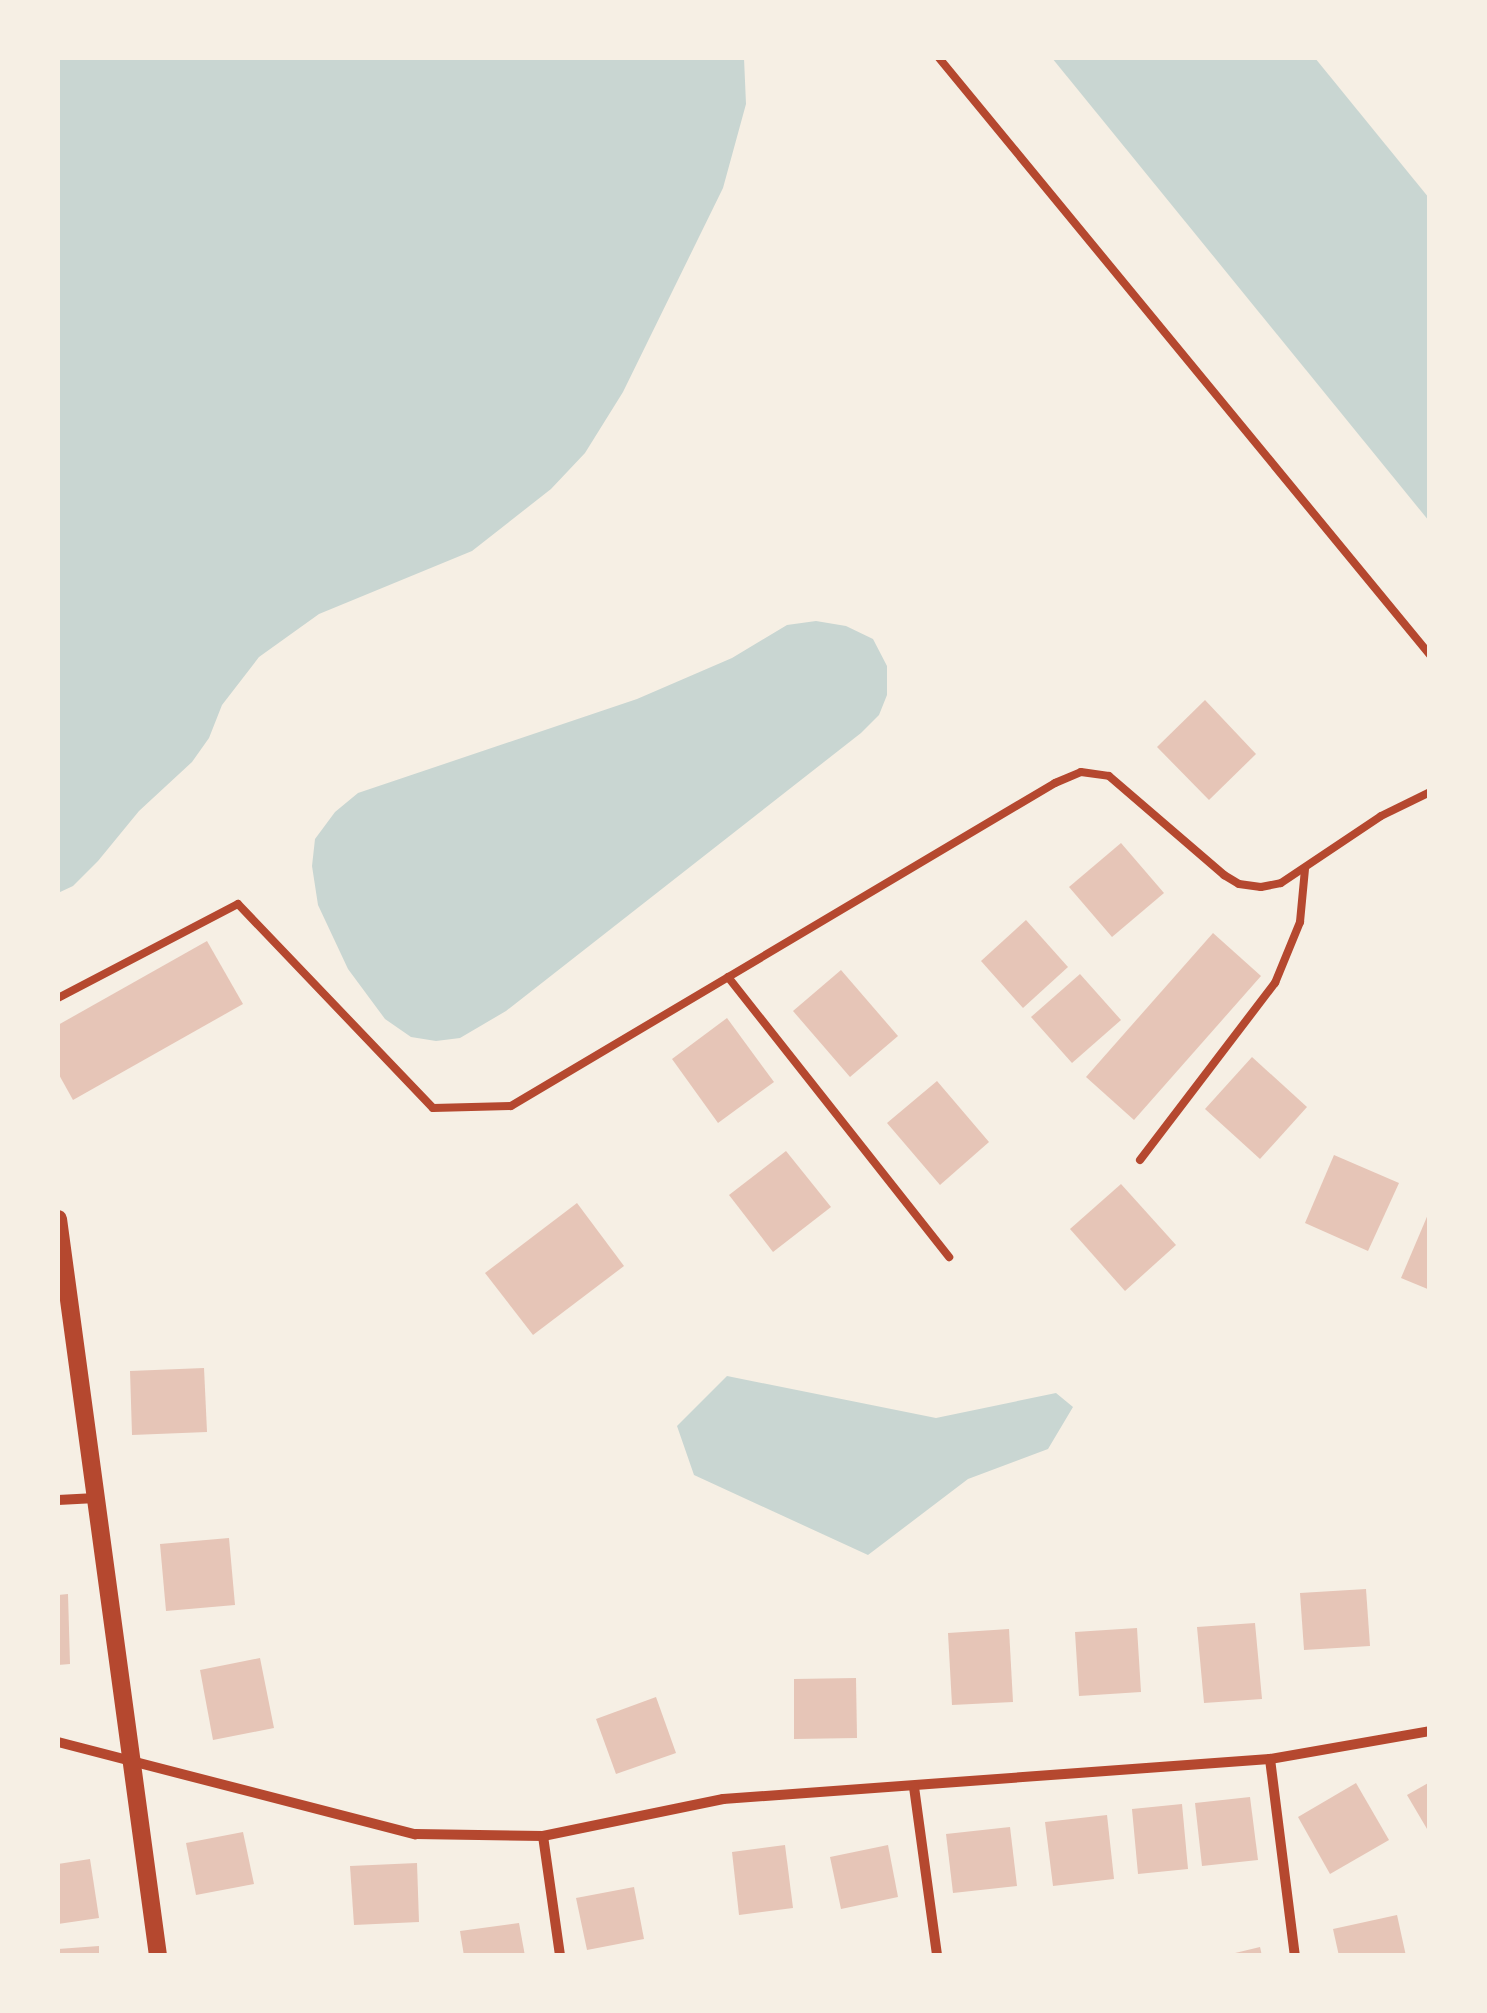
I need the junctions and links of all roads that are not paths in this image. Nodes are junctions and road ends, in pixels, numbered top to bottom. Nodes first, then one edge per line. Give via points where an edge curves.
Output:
1 (938, 58) edge
2 (1430, 655) edge
3 (1430, 792) edge
4 (1304, 869) junction
5 (728, 977) junction
6 (58, 998) edge
7 (1140, 1160) dead end
8 (58, 1219) edge
9 (949, 1257) dead end
10 (96, 1498) junction
11 (58, 1500) edge
12 (1430, 1731) edge
13 (58, 1742) edge
14 (1270, 1759) junction
15 (133, 1761) junction
16 (914, 1788) junction
17 (543, 1836) junction
18 (158, 1956) edge
19 (560, 1956) edge
20 (937, 1956) edge
21 (1295, 1956) edge

1 - 2 lane
3 - 4 lane via 1380,816
4 - 5 lane via 1281,883 1239,884 1109,776 1081,772
4 - 7 lane via 1300,922 1274,983
5 - 6 lane via 511,1106 432,1108 238,904
5 - 9 lane
8 - 10 street
10 - 11 street
10 - 15 street
12 - 14 street
13 - 15 street
14 - 16 street
14 - 21 street
15 - 17 street via 414,1834
15 - 18 street
16 - 17 street via 723,1799
16 - 20 street
17 - 19 street

